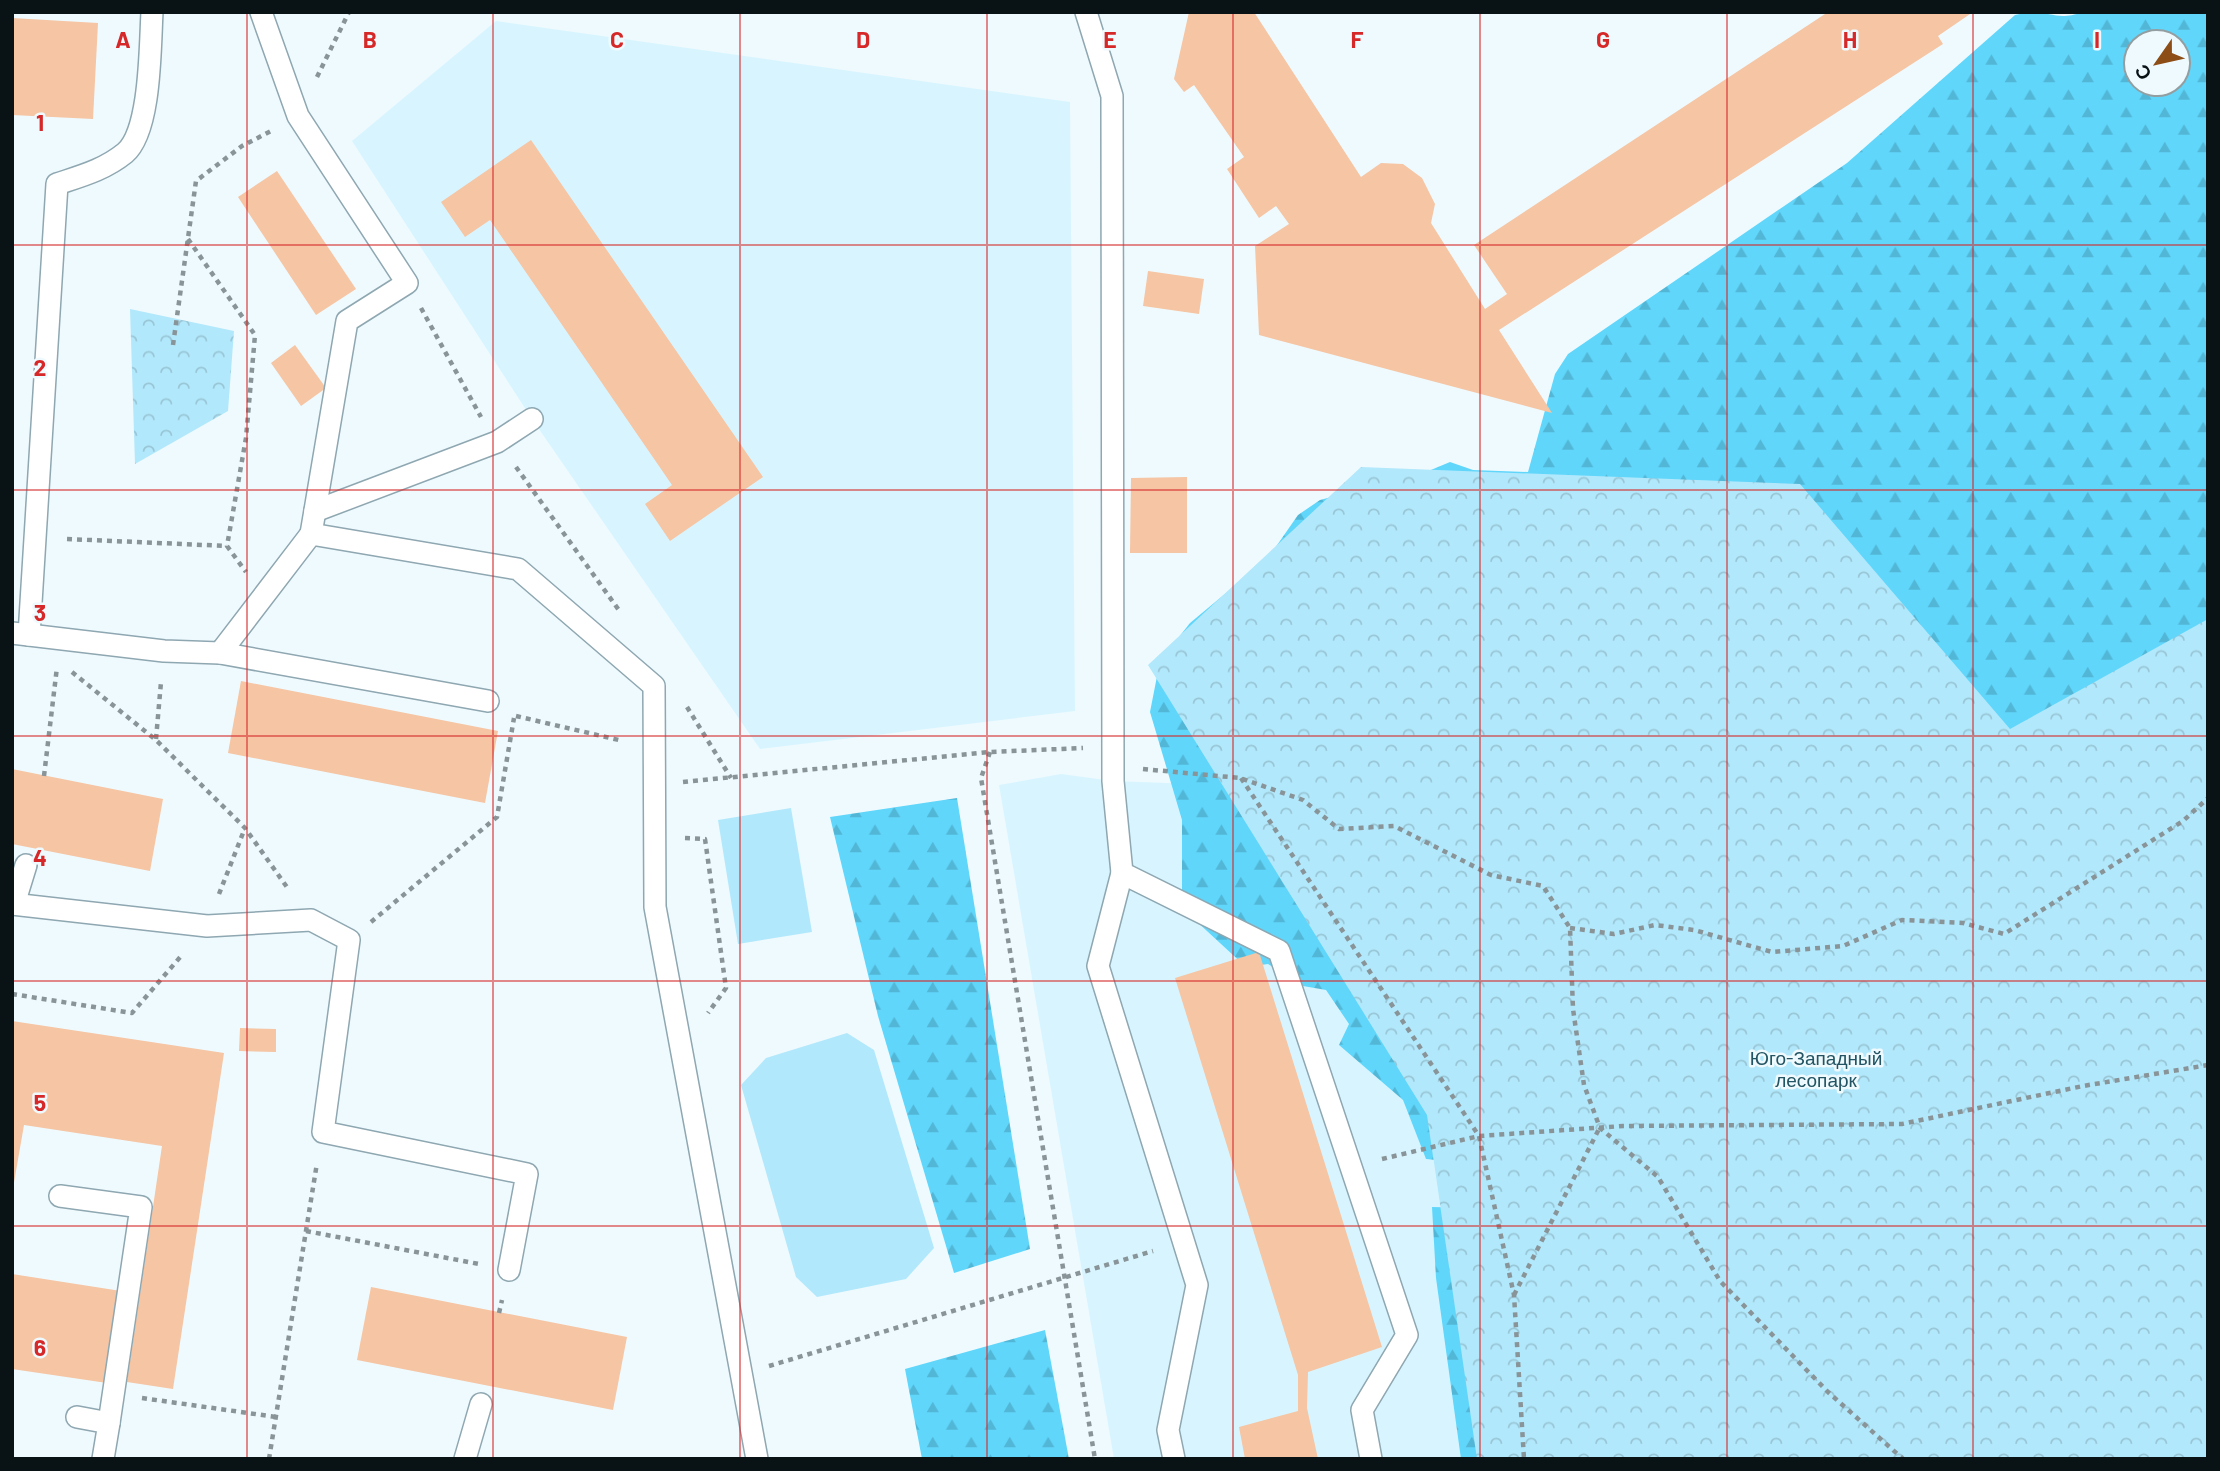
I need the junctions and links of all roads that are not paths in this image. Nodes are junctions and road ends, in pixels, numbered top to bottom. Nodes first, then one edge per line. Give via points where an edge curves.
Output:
1 (152, 12) edge
2 (261, 12) edge
3 (1086, 12) edge
4 (533, 419) dead end
5 (315, 511) junction
6 (311, 534) junction
7 (20, 634) edge
8 (220, 653) junction
9 (488, 701) dead end
10 (26, 865) dead end
11 (1122, 873) junction
12 (13, 904) edge
13 (61, 1196) dead end
14 (509, 1270) road end
15 (481, 1404) dead end
16 (77, 1417) dead end
17 (109, 1423) junction
18 (103, 1459) edge
19 (465, 1459) edge
20 (757, 1459) edge
21 (1174, 1459) edge
22 (1371, 1459) edge

1 - 7 lane via 147,103 128,151 97,171 57,184 34,537
2 - 5 lane via 298,116 407,283 347,321
3 - 11 lane via 1112,96 1113,781
4 - 5 lane via 498,442
5 - 6 lane
6 - 8 lane
6 - 20 lane via 518,569 654,686 654,907
7 - 8 lane
8 - 9 lane
10 - 12 lane
11 - 21 lane via 1098,965 1197,1285 1168,1430
11 - 22 lane via 1279,951 1407,1335 1362,1410
12 - 14 lane via 207,926 311,920 349,940 323,1132 527,1174
13 - 17 lane via 141,1207
15 - 19 lane
16 - 17 lane
17 - 18 lane

